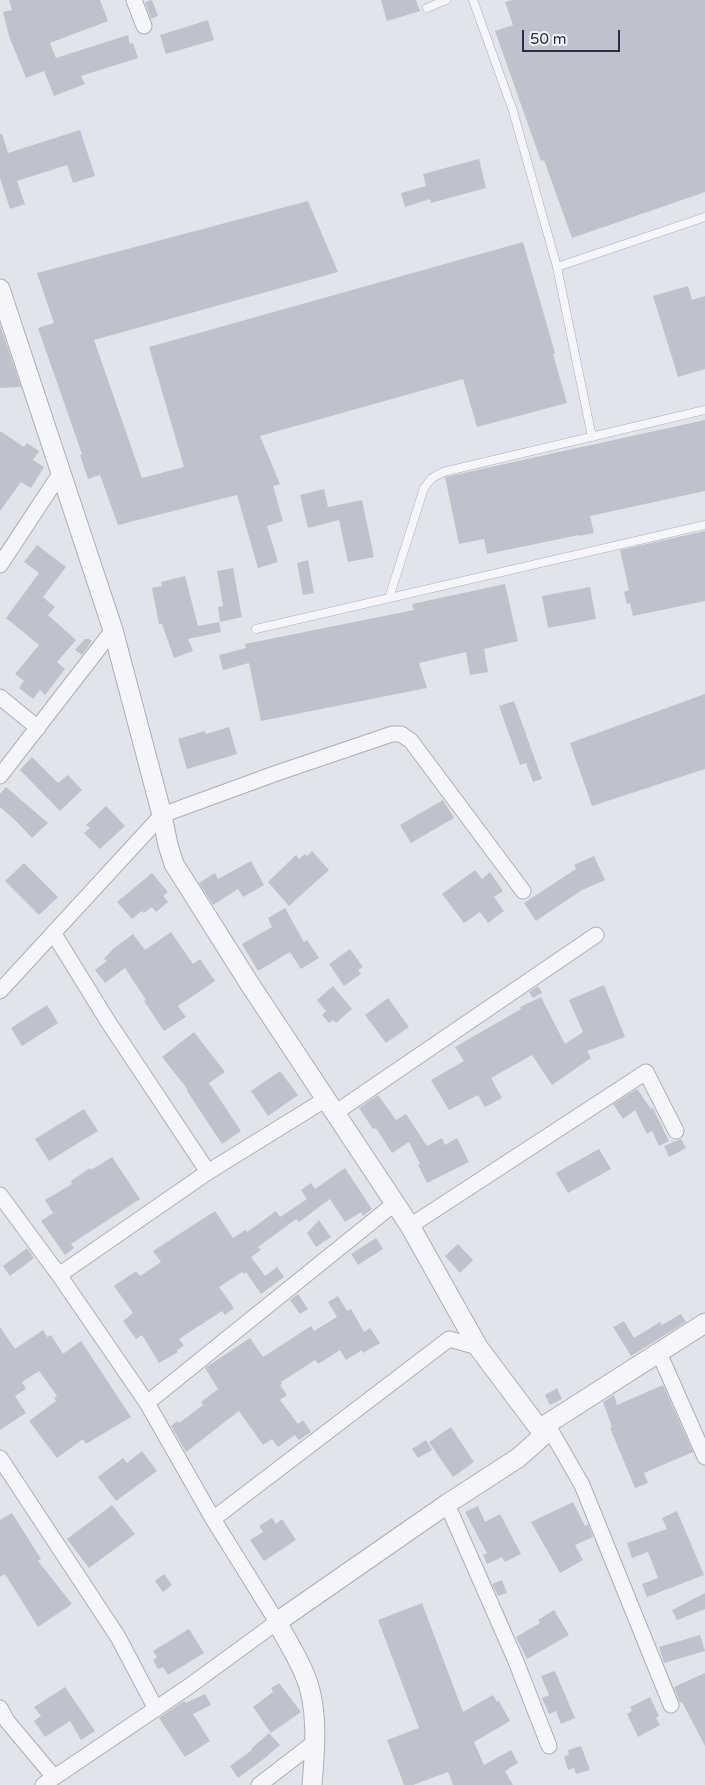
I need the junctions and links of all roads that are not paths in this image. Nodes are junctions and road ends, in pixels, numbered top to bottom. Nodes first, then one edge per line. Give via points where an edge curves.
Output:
1 (134, 0) edge
2 (446, 0) edge
3 (473, 0) edge
4 (427, 8) dead end
5 (144, 26) dead end
6 (705, 217) edge
7 (557, 267) junction
8 (0, 289) edge
9 (3, 313) edge
10 (705, 410) edge
11 (592, 437) junction
12 (60, 474) junction
13 (705, 525) edge
14 (0, 565) edge
15 (389, 598) junction
16 (256, 629) dead end
17 (113, 630) junction
18 (0, 697) edge
19 (38, 728) junction
20 (0, 776) edge
21 (162, 814) junction
22 (523, 891) dead end
23 (54, 934) junction
24 (596, 935) dead end
25 (0, 991) edge
26 (331, 1106) junction
27 (676, 1131) dead end
28 (208, 1172) junction
29 (0, 1195) edge
30 (394, 1204) junction
31 (410, 1226) junction
32 (59, 1275) junction
33 (705, 1323) edge
34 (478, 1347) junction
35 (659, 1353) junction
36 (147, 1403) junction
37 (546, 1430) junction
38 (705, 1457) edge
39 (0, 1458) edge
40 (447, 1504) junction
41 (213, 1519) junction
42 (277, 1622) junction
43 (671, 1705) dead end
44 (0, 1708) edge
45 (156, 1709) junction
46 (315, 1742) junction
47 (549, 1746) dead end
48 (49, 1781) edge
49 (259, 1785) edge
50 (312, 1785) edge

1 - 5 street
2 - 4 lane
3 - 7 lane via 513,111
6 - 7 lane
7 - 11 lane
8 - 9 street
9 - 12 street
10 - 11 lane
11 - 15 lane via 443,472 432,478 424,488
12 - 14 street
12 - 17 street
13 - 15 lane
15 - 16 lane
17 - 19 street
17 - 21 street
18 - 19 street
19 - 20 street
21 - 22 street via 392,734 401,734 411,741
21 - 23 street
21 - 26 street via 174,864
23 - 25 street
23 - 28 street
24 - 26 street
26 - 28 street
26 - 30 street
27 - 31 street via 646,1072
28 - 32 street
29 - 32 street
30 - 31 street
30 - 36 street
31 - 34 street
32 - 36 street
33 - 35 street
34 - 37 street
34 - 41 street via 449,1339
35 - 37 street
35 - 38 street
36 - 41 street
37 - 40 street via 518,1458
37 - 43 street via 582,1484
39 - 45 street via 118,1637
40 - 42 street
40 - 47 street
41 - 42 street
42 - 45 street
42 - 46 street via 305,1675 312,1704
44 - 48 street
45 - 48 street
46 - 49 street
46 - 50 street

